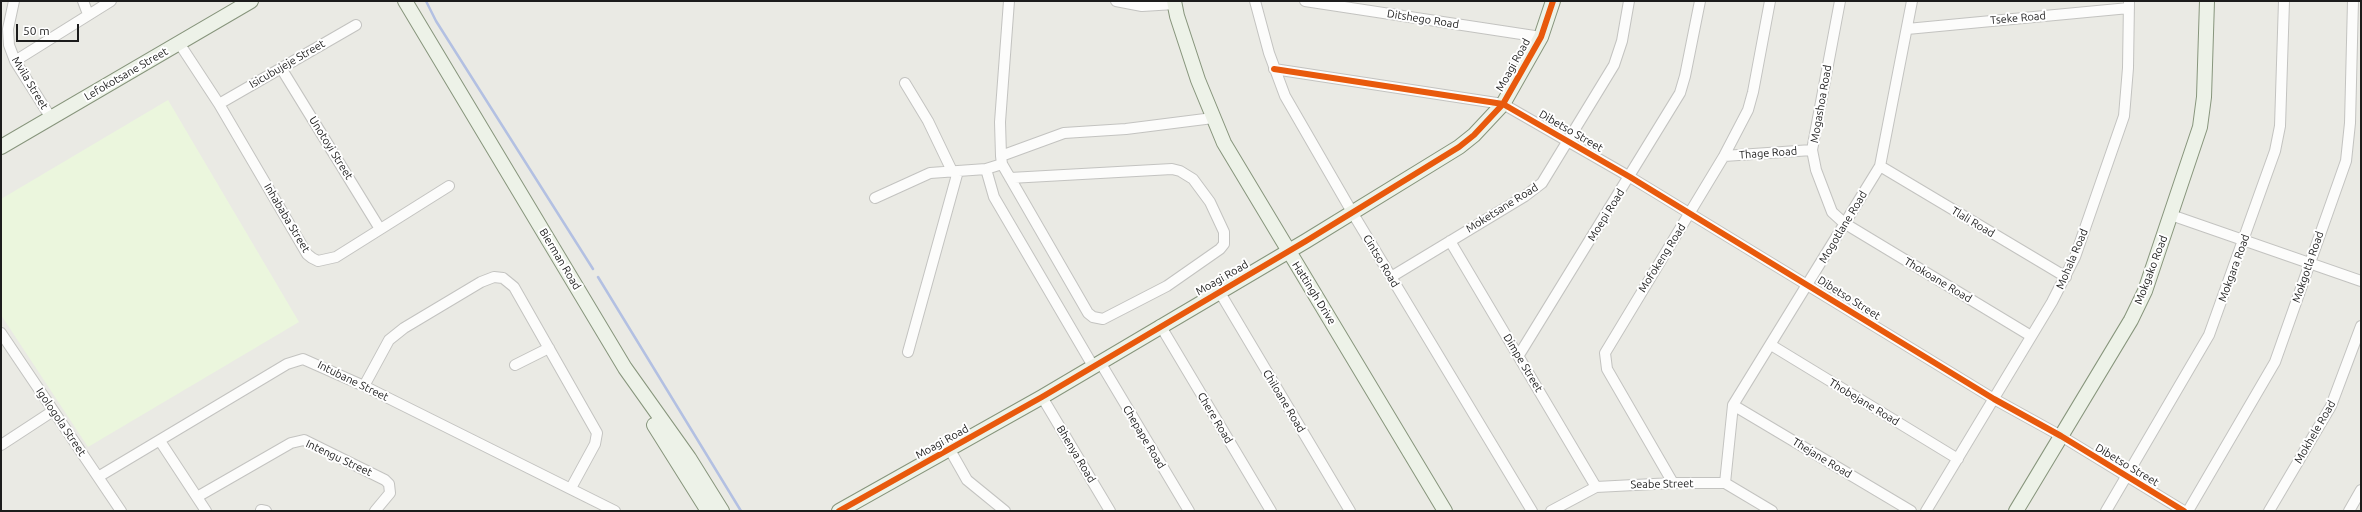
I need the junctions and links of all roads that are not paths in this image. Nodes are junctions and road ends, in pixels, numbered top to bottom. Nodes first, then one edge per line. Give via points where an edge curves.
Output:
1 (14, 1) edge
2 (83, 1) edge
3 (111, 1) edge
4 (251, 1) edge
5 (400, 1) edge
6 (405, 1) edge
7 (1009, 1) edge
8 (1116, 1) edge
9 (1255, 1) edge
10 (1305, 1) edge
11 (1553, 1) edge
12 (1629, 1) edge
13 (1700, 1) edge
14 (1770, 1) edge
15 (1840, 1) edge
16 (1912, 1) edge
17 (2207, 1) edge
18 (2284, 1) edge
19 (2353, 1) edge
20 (1174, 3) edge
21 (2129, 4) edge
22 (88, 14) junction
23 (356, 25) dead end
24 (1907, 29) junction
25 (1540, 36) junction
26 (179, 43) junction
27 (15, 61) junction
28 (281, 68) junction
29 (1274, 68) junction
30 (905, 83) dead end
31 (219, 104) junction
32 (1503, 104) junction
33 (51, 118) junction
34 (1212, 118) junction
35 (1569, 141) junction
36 (1, 147) edge
37 (1812, 150) junction
38 (1724, 156) junction
39 (1001, 160) junction
40 (1880, 166) junction
41 (986, 168) junction
42 (955, 171) junction
43 (1630, 177) junction
44 (1010, 178) junction
45 (449, 186) dead end
46 (875, 198) dead end
47 (1352, 212) junction
48 (1689, 214) junction
49 (2171, 215) junction
50 (1844, 223) junction
51 (380, 229) junction
52 (2244, 240) junction
53 (1450, 241) junction
54 (1288, 251) junction
55 (2310, 262) junction
56 (2066, 277) junction
57 (1391, 278) junction
58 (2361, 281) edge
59 (1808, 284) junction
60 (1219, 291) junction
61 (1160, 326) junction
62 (2361, 326) edge
63 (1, 333) edge
64 (2031, 336) junction
65 (1771, 345) junction
66 (549, 348) junction
67 (908, 352) dead end
68 (1519, 355) junction
69 (1096, 364) junction
70 (515, 365) dead end
71 (364, 386) junction
72 (1042, 397) junction
73 (1994, 399) junction
74 (1733, 405) junction
75 (53, 411) junction
76 (2061, 436) junction
77 (160, 441) junction
78 (1, 445) edge
79 (950, 450) junction
80 (1958, 459) junction
81 (98, 477) junction
82 (2127, 477) junction
83 (1673, 483) junction
84 (1725, 483) junction
85 (1596, 486) junction
86 (571, 488) junction
87 (2361, 490) edge
88 (197, 497) junction
89 (121, 511) edge
90 (206, 511) edge
91 (375, 511) edge
92 (615, 511) edge
93 (708, 511) edge
94 (722, 511) edge
95 (840, 511) edge
96 (1005, 511) edge
97 (1110, 511) edge
98 (1189, 511) edge
99 (1271, 511) edge
100 (1350, 511) edge
101 (1445, 511) edge
102 (1532, 511) edge
103 (1551, 511) edge
104 (1772, 511) edge
105 (1910, 511) edge
106 (1926, 511) edge
107 (2016, 511) edge
108 (2106, 511) edge
109 (2184, 511) edge
110 (2188, 511) edge
111 (2269, 511) edge
112 (2349, 511) edge

1 - 27 street, Mvila Street via 8,38
2 - 22 street
3 - 22 street
4 - 26 street, Lefokotsane Street
5 - 93 street, Bierman Road via 603,342
6 - 94 street, Bierman Road via 625,368 689,458
7 - 39 street via 1001,115
8 - 20 street via 1142,6
9 - 29 street, Cintso Road
10 - 25 street, Ditshego Road
11 - 25 street, Moagi Road
12 - 35 street, Moketsane Road via 1622,41 1614,65
13 - 43 street, Moepi Road via 1680,93
14 - 38 street, Mofokeng Road via 1752,101
15 - 37 street, Mogashoa Road
16 - 24 street, Mogotlane Road
17 - 49 street, Mokgako Road via 2201,121 2197,141
18 - 52 street, Mokgara Road via 2278,142
19 - 55 street, Mokgotla Road via 2348,148
20 - 34 street, Hattingh Drive
21 - 24 street, Tseke Road
21 - 56 street, Mohala Road via 2124,116
22 - 27 street
23 - 28 street, Isicubujeje Street
24 - 40 street, Mogotlane Road
25 - 32 street, Moagi Road
26 - 31 street, Inhababa Street
26 - 33 street, Lefokotsane Street
27 - 33 street, Mvila Street
28 - 31 street, Isicubujeje Street
28 - 51 street, Unotoyi Street
29 - 32 street
29 - 47 street, Cintso Road via 1285,96
30 - 42 street
31 - 51 street, Inhababa Street via 307,254 312,258 318,260 336,256
32 - 35 street, Dibetso Street
32 - 47 street, Moagi Road via 1459,147
33 - 36 street, Lefokotsane Street
34 - 39 street via 1126,129 1064,133
34 - 54 street, Hattingh Drive via 1238,168
35 - 43 street, Dibetso Street
35 - 53 street, Moketsane Road via 1548,176 1535,189
37 - 38 street, Thage Road
37 - 50 street, Mogashoa Road via 1816,170 1829,205 1836,217
38 - 48 street, Mofokeng Road
39 - 41 street
39 - 44 street
40 - 50 street, Mogotlane Road
40 - 56 street, Tlali Road
41 - 42 street
41 - 69 street, Chepape Road via 994,197
42 - 46 street via 930,173
42 - 67 street
43 - 48 street, Dibetso Street
43 - 68 street, Moepi Road
44 - 44 street via 1088,313 1097,319 1109,317 1167,286 1216,253 1224,244 1224,232 1210,202 1193,179 1180,171
45 - 51 street, Inhababa Street
47 - 54 street, Moagi Road
47 - 57 street, Cintso Road
48 - 59 street, Dibetso Street
48 - 83 street, Mofokeng Road via 1607,346 1604,357 1607,369
49 - 52 street
49 - 76 street, Mokgako Road via 2139,304
50 - 59 street, Mogotlane Road
50 - 64 street, Thokoane Road
52 - 55 street
52 - 82 street, Mokgara Road via 2205,343
53 - 57 street, Moketsane Road
53 - 68 street, Dimpe Street
54 - 60 street, Moagi Road
54 - 101 street, Hattingh Drive
55 - 58 street
55 - 110 street, Mokgotla Road via 2271,369
56 - 64 street, Mohala Road
57 - 102 street, Cintso Road
59 - 65 street, Mogotlane Road
59 - 73 street, Dibetso Street
60 - 61 street, Moagi Road
60 - 100 street, Chiloane Road
61 - 69 street, Moagi Road
61 - 99 street, Chere Road
62 - 111 street, Mokhele Road via 2331,406
63 - 75 street, Igologola Street
64 - 73 street, Mohala Road
65 - 74 street, Mogotlane Road
65 - 80 street, Thobejane Road
66 - 70 street
66 - 71 street via 514,287 503,278 494,277 481,282 395,334
66 - 86 street via 597,433 595,444
68 - 85 street, Dimpe Street
69 - 72 street, Moagi Road
69 - 98 street, Chepape Road
71 - 77 street, Intubane Street via 310,360 295,360
71 - 86 street, Intubane Street
72 - 79 street, Moagi Road
72 - 97 street, Bhenya Road
73 - 76 street, Dibetso Street
73 - 80 street, Mohala Road
74 - 84 street, Mogotlane Road
74 - 105 street, Thejane Road
75 - 78 street
75 - 81 street, Igologola Street
76 - 82 street, Dibetso Street
76 - 107 street, Mokgako Road
77 - 81 street, Intubane Street
77 - 88 street
79 - 95 street, Moagi Road
79 - 96 street via 967,480
80 - 106 street, Mohala Road
81 - 89 street, Igologola Street
82 - 108 street, Mokgara Road
82 - 109 street, Dibetso Street
83 - 84 street, Seabe Street
83 - 85 street, Seabe Street
84 - 104 street
85 - 103 street, Seabe Street
86 - 92 street, Intubane Street
87 - 112 street
88 - 90 street
88 - 91 street, Intengu Street via 291,443 304,440 389,484 390,493

